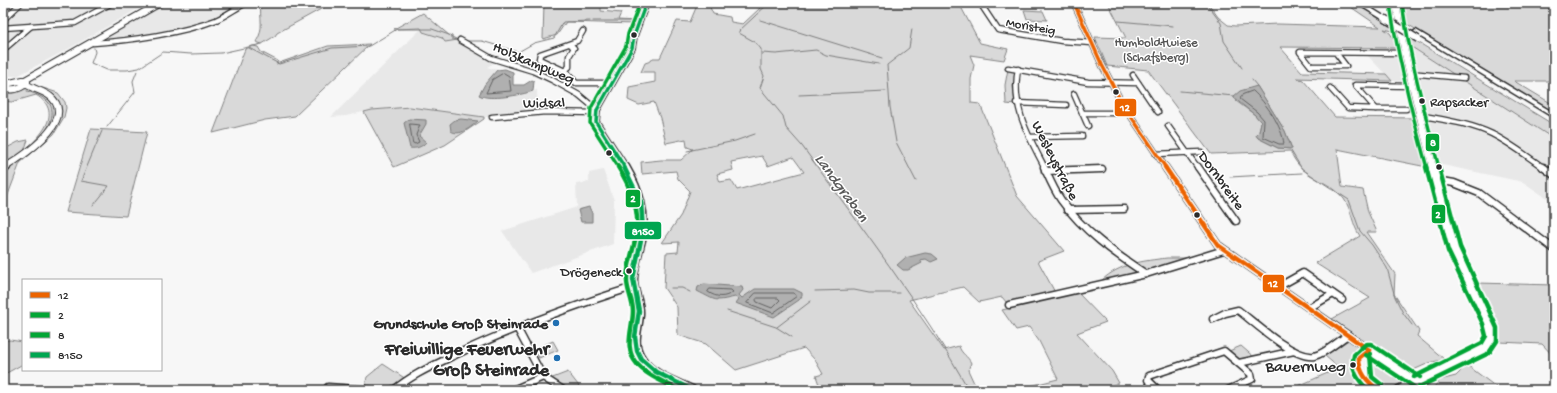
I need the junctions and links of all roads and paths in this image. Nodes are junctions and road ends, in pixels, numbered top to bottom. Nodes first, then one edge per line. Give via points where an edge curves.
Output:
1 (21, 3) edge
2 (112, 3) edge
3 (160, 3) edge
4 (246, 3) edge
5 (646, 3) edge
6 (980, 3) edge
7 (1074, 3) edge
8 (1359, 3) edge
9 (1367, 3) edge
10 (1396, 3) edge
11 (1384, 16) junction
12 (3, 20) edge
13 (31, 26) junction
14 (3, 28) edge
15 (583, 31) dead end
16 (1417, 36) junction
17 (460, 40) dead end
18 (92, 43) junction
19 (1093, 43) junction
20 (571, 44) junction
21 (3, 50) edge
22 (1336, 53) junction
23 (1405, 54) junction
24 (1008, 68) dead end
25 (1018, 69) junction
26 (564, 71) junction
27 (1409, 73) junction
28 (1133, 75) dead end
29 (1464, 78) dead end
30 (25, 82) junction
31 (1111, 82) junction
32 (6, 83) edge
33 (611, 83) junction
34 (1138, 84) junction
35 (1412, 86) junction
36 (18, 88) junction
37 (1330, 88) dead end
38 (4, 90) edge
39 (36, 90) junction
40 (1074, 94) dead end
41 (1016, 103) junction
42 (1066, 105) dead end
43 (1376, 108) junction
44 (1406, 109) dead end
45 (596, 111) junction
46 (1158, 112) dead end
47 (1082, 113) junction
48 (1128, 113) junction
49 (1419, 115) junction
50 (1554, 116) edge
51 (492, 117) dead end
52 (1554, 122) edge
53 (1088, 126) dead end
54 (1168, 126) dead end
55 (1082, 136) dead end
56 (1029, 137) junction
57 (1201, 152) dead end
58 (1187, 153) junction
59 (1156, 154) junction
60 (3, 169) edge
61 (1102, 169) dead end
62 (1045, 171) junction
63 (1554, 176) edge
64 (1437, 180) junction
65 (1124, 209) dead end
66 (1067, 210) junction
67 (1236, 222) dead end
68 (1554, 249) edge
69 (1224, 250) junction
70 (1146, 274) junction
71 (633, 286) junction
72 (1278, 287) junction
73 (1333, 294) junction
74 (1342, 300) dead end
75 (1009, 305) dead end
76 (1309, 308) junction
77 (1213, 319) dead end
78 (517, 328) junction
79 (1348, 335) junction
80 (1294, 351) junction
81 (1239, 363) junction
82 (543, 377) junction
83 (1417, 382) junction
84 (328, 387) dead end
85 (370, 390) edge
86 (394, 390) edge
87 (513, 390) edge
88 (563, 390) edge
89 (692, 390) edge
90 (1158, 390) edge
91 (1228, 390) edge
92 (1400, 390) edge
93 (1427, 390) edge

1 - 12 street
2 - 13 street via 78,22
3 - 18 main road
4 - 18 street via 218,19 193,28
5 - 33 main road via 632,48
6 - 19 street, Moristeig via 998,30 1062,41
7 - 19 street
8 - 11 highway
9 - 11 highway
10 - 23 main road
11 - 16 highway, bridge
13 - 14 street
13 - 21 street
15 - 20 street via 578,40
16 - 50 highway
16 - 52 highway
17 - 45 street, Holzkampweg via 491,58 533,71 552,80 579,95
18 - 30 main road
19 - 31 street
20 - 26 street via 574,48 569,56 569,67
20 - 26 street via 551,48 538,56 541,61
22 - 22 street via 1346,66 1311,66 1300,52
22 - 23 street
23 - 27 main road
24 - 25 street
25 - 31 street via 1088,82
25 - 41 street, Wesleystraße
26 - 33 street via 577,83
27 - 29 street
27 - 35 main road
28 - 34 street
30 - 32 main road
30 - 36 main road
30 - 39 main road
31 - 34 street
31 - 48 street
32 - 38 main road
33 - 45 main road
34 - 46 street
35 - 43 street via 1355,85
35 - 49 main road
36 - 38 main road
36 - 39 main road
37 - 43 street via 1348,108
39 - 60 main road via 55,101 58,109 55,122 38,143
40 - 47 street
41 - 42 street
41 - 56 street, Wesleystraße
43 - 44 street
45 - 51 street, Widsal
45 - 71 main road via 596,122 629,174 643,211
47 - 48 street
47 - 53 street
48 - 59 street
49 - 63 street via 1461,123 1481,130
49 - 64 main road
54 - 58 street, Dornbreite
55 - 56 street
56 - 62 street, Wesleystraße
57 - 58 street, Dornbreite
58 - 59 street, Dornbreite
58 - 67 street, Dornbreite
59 - 69 street via 1211,236
61 - 62 street
62 - 66 street, Wesleystraße
64 - 68 street via 1454,183 1479,193
64 - 83 main road via 1454,249 1489,322 1492,338 1486,348
65 - 66 street
66 - 70 street, Wesleystraße via 1095,238
69 - 70 street
69 - 72 street
70 - 75 street
71 - 78 street
71 - 89 main road via 639,310 635,341 637,352 651,370
72 - 73 street via 1303,273
72 - 76 street
73 - 74 street
73 - 76 street
76 - 79 street
77 - 80 street via 1238,310
78 - 82 street
78 - 86 street via 438,363
79 - 80 street via 1315,356
79 - 83 street
80 - 81 street
81 - 90 street via 1224,351 1148,376 1148,380
81 - 91 street via 1251,374 1252,379
82 - 87 street
82 - 88 street
83 - 92 main road
83 - 93 street
84 - 85 street

